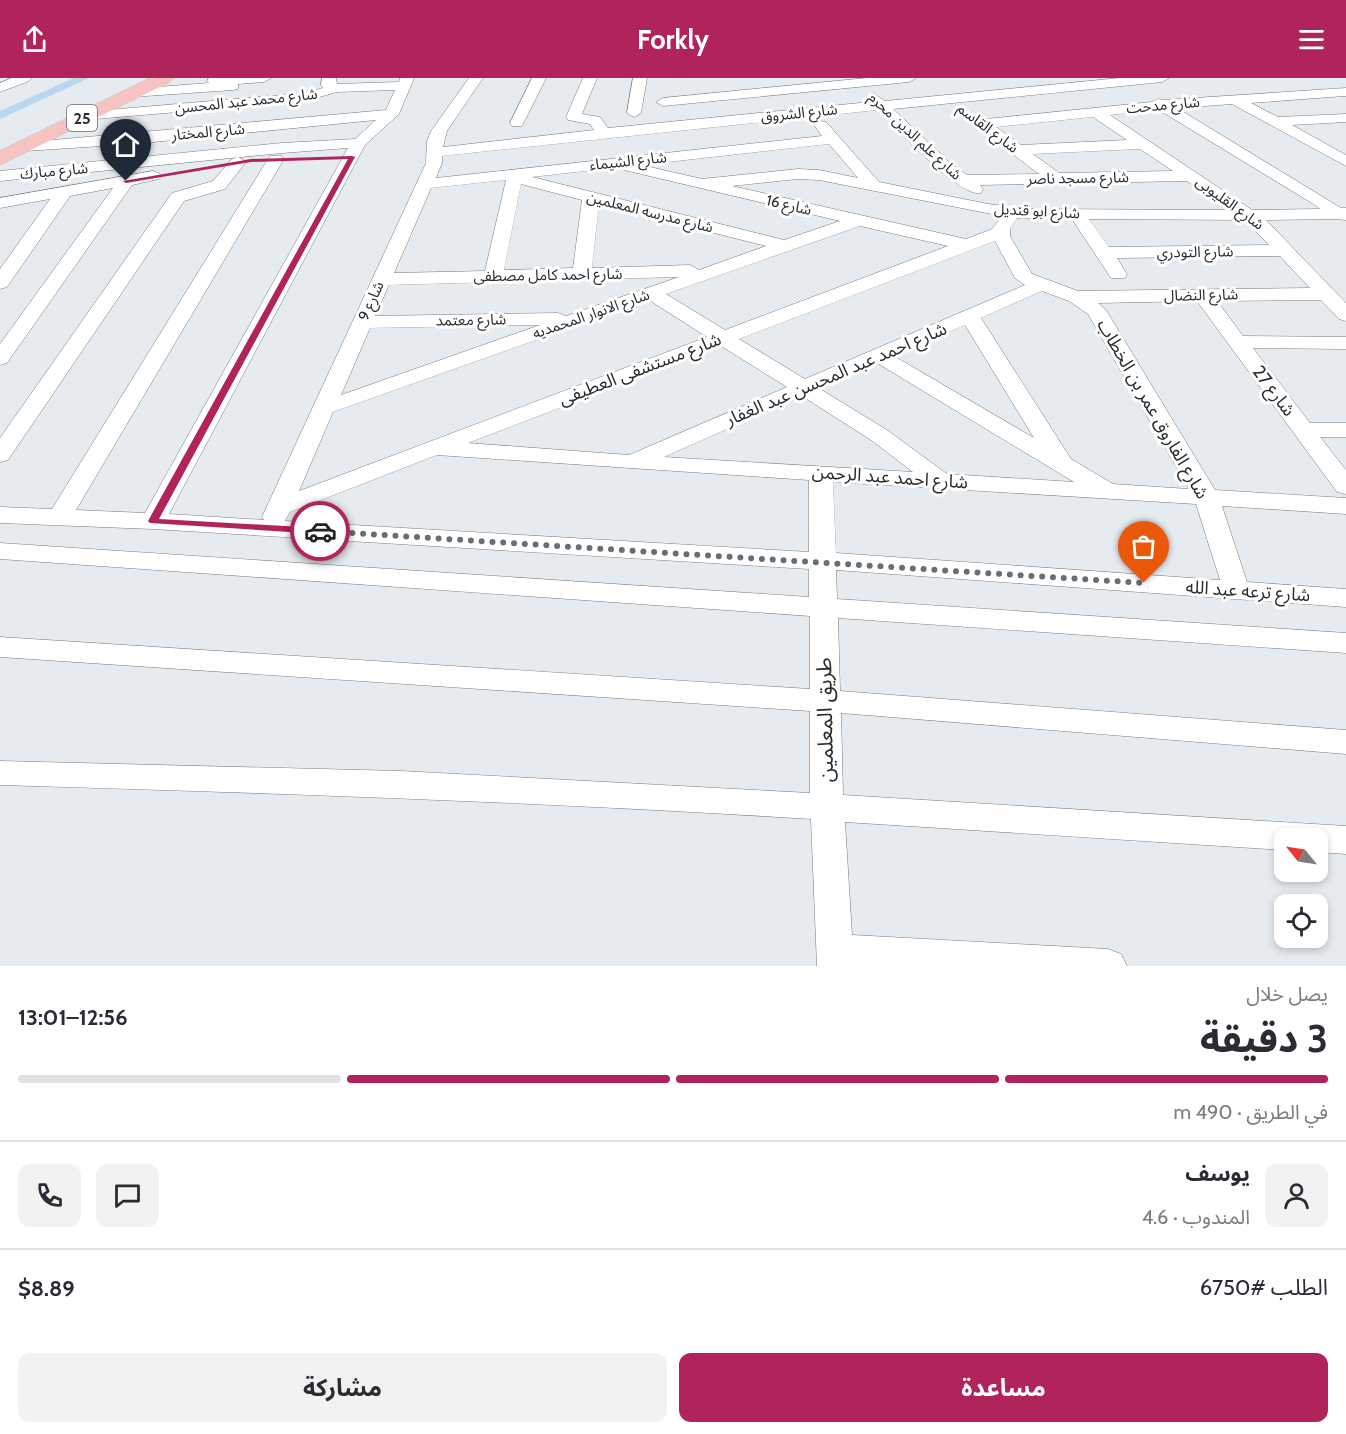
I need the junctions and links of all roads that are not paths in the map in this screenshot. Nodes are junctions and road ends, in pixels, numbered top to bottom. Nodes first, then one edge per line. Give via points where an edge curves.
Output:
1 (264, 78) edge
2 (476, 78) edge
3 (539, 78) edge
4 (590, 78) edge
5 (640, 78) edge
6 (909, 78) edge
7 (1162, 78) edge
8 (1324, 78) edge
9 (21, 79) edge
10 (0, 80) edge
11 (1127, 80) edge
12 (328, 81) edge
13 (857, 81) edge
14 (283, 82) dead end
15 (406, 82) edge
16 (148, 84) edge
17 (759, 85) edge
18 (0, 88) edge
19 (1345, 93) edge
20 (949, 99) junction
21 (1233, 99) junction
22 (345, 102) dead end
23 (663, 102) dead end
24 (881, 105) junction
25 (1161, 105) junction
26 (811, 112) junction
27 (1096, 112) junction
28 (634, 113) dead end
29 (391, 114) junction
30 (84, 116) junction
31 (1346, 118) edge
32 (328, 121) junction
33 (1274, 122) junction
34 (517, 123) dead end
35 (982, 124) junction
36 (1346, 129) edge
37 (58, 130) junction
38 (1291, 131) junction
39 (193, 133) junction
40 (604, 133) junction
41 (316, 136) dead end
42 (832, 139) junction
43 (118, 140) junction
44 (1144, 144) junction
45 (25, 146) junction
46 (0, 148) edge
47 (188, 149) dead end
48 (356, 150) junction
49 (1017, 150) junction
50 (436, 152) junction
51 (0, 159) edge
52 (276, 159) junction
53 (1346, 161) edge
54 (238, 162) junction
55 (617, 162) junction
56 (95, 167) junction
57 (819, 175) junction
58 (0, 176) edge
59 (515, 176) junction
60 (1194, 176) junction
61 (1055, 178) junction
62 (962, 180) junction
63 (126, 181) junction
64 (424, 184) junction
65 (697, 184) junction
66 (872, 184) junction
67 (0, 185) edge
68 (62, 185) junction
69 (737, 193) junction
70 (591, 197) junction
71 (784, 203) junction
72 (3, 206) edge
73 (1077, 214) junction
74 (1248, 214) junction
75 (1343, 215) edge
76 (1008, 219) junction
77 (859, 220) junction
78 (696, 223) junction
79 (967, 245) junction
80 (786, 246) junction
81 (1286, 250) junction
82 (1104, 253) junction
83 (716, 271) junction
84 (582, 274) junction
85 (1118, 274) dead end
86 (493, 276) junction
87 (381, 279) junction
88 (0, 283) edge
89 (1040, 285) junction
90 (651, 293) junction
91 (1326, 294) junction
92 (1203, 296) junction
93 (1076, 297) junction
94 (1346, 315) edge
95 (970, 316) junction
96 (579, 318) junction
97 (362, 322) junction
98 (723, 338) junction
99 (1238, 342) junction
100 (1346, 343) edge
101 (878, 355) junction
102 (0, 359) edge
103 (803, 388) junction
104 (324, 408) junction
105 (1303, 430) junction
106 (1346, 430) edge
107 (435, 448) junction
108 (0, 455) edge
109 (632, 462) junction
110 (1061, 463) junction
111 (821, 473) junction
112 (939, 480) junction
113 (1346, 487) edge
114 (1108, 492) junction
115 (1206, 498) junction
116 (1346, 506) edge
117 (0, 515) edge
118 (59, 518) junction
119 (275, 518) junction
120 (153, 521) junction
121 (0, 551) edge
122 (823, 561) junction
123 (1236, 590) junction
124 (1346, 598) edge
125 (823, 607) junction
126 (1346, 643) edge
127 (0, 647) edge
128 (825, 701) junction
129 (1346, 742) edge
130 (0, 773) edge
131 (827, 807) junction
132 (1346, 840) edge
133 (836, 958) edge
134 (1107, 966) edge

1 - 16 street
2 - 50 street, شارع 9 via 439,131
3 - 34 street
4 - 40 street via 573,117 595,120
5 - 28 street
6 - 13 street
7 - 11 street, شارع الشروق
8 - 19 street
9 - 10 street
9 - 18 street
11 - 20 street, شارع الشروق
11 - 25 street
12 - 15 street, شارع محمد عبد المحسن
12 - 30 street, شارع محمد عبد المحسن via 326,92 305,97
13 - 17 street
13 - 24 street, شارع علم الدين محرم
14 - 16 street
15 - 29 street
16 - 30 highway, 25
16 - 46 highway, 25
17 - 23 street
19 - 21 street, شارع مدحت
20 - 24 street, شارع الشروق
20 - 35 street, شارع القاسم
21 - 25 street, شارع مدحت
21 - 33 street
22 - 37 street
24 - 26 street, شارع الشروق
24 - 62 street, شارع علم الدين محرم
25 - 27 street, شارع مدحت
25 - 75 street
26 - 40 street, شارع الشروق
26 - 42 street
27 - 35 street, شارع مدحت
27 - 44 street, شارع القليوبى
29 - 32 street, شارع المختار
29 - 48 street via 371,130
30 - 37 highway, 25
31 - 33 street
32 - 39 street, شارع المختار
32 - 41 street
33 - 38 street
35 - 49 street, شارع القاسم
36 - 38 street
37 - 45 highway, 25
38 - 53 street
39 - 43 street, شارع المختار
39 - 47 street
40 - 50 street, شارع الشروق
40 - 55 street
42 - 55 street, شارع الشيماء
42 - 66 street
43 - 45 street, شارع المختار
43 - 56 street
44 - 49 street
44 - 60 street, شارع القليوبى
45 - 51 highway, 25
48 - 52 street
48 - 56 street, شارع مبارك via 294,147
48 - 120 street
49 - 61 street, شارع القاسم
50 - 64 street, شارع 9
52 - 54 street
52 - 118 street
54 - 63 street
54 - 108 street via 219,185 178,197
55 - 59 street, شارع الشيماء
55 - 65 street, شارع 16
56 - 58 street, شارع مبارك
57 - 65 street, شارع ابو قنديل
57 - 66 street, شارع ابو قنديل
57 - 71 street
59 - 64 street, شارع الشيماء
59 - 70 street, شارع مدرسه المعلمين
59 - 86 street
60 - 61 street, شارع مسجد ناصر
60 - 74 street, شارع القليوبى
61 - 62 street, شارع مسجد ناصر
62 - 76 street, شارع علم الدين محرم
63 - 68 street
63 - 102 street
64 - 87 street, شارع 9
65 - 69 street, شارع 16
66 - 76 street, شارع ابو قنديل
67 - 68 street
68 - 72 street
68 - 88 street
69 - 71 street, شارع 16
69 - 78 street
70 - 78 street, شارع مدرسه المعلمين
70 - 84 street
71 - 77 street, شارع 16
73 - 74 street, شارع ابو قنديل
73 - 76 street, شارع ابو قنديل
73 - 82 street
74 - 75 street, شارع ابو قنديل
74 - 81 street, شارع القليوبى
76 - 79 street, شارع مستشفى العطيفى
76 - 89 street, شارع الفاروق عمر بن الخطاب via 1021,274
77 - 79 street, شارع 16
77 - 80 street, شارع الانوار المحمديه
78 - 80 street, شارع مدرسه المعلمين
79 - 98 street, شارع مستشفى العطيفى
80 - 83 street, شارع الانوار المحمديه
81 - 82 street, شارع التودري
81 - 91 street, شارع القليوبى
82 - 85 street
83 - 84 street, شارع احمد كامل مصطفى
83 - 90 street, شارع الانوار المحمديه
84 - 86 street, شارع احمد كامل مصطفى
86 - 87 street, شارع احمد كامل مصطفى
87 - 97 street, شارع 9
89 - 93 street, شارع الفاروق عمر بن الخطاب
89 - 95 street, شارع احمد عبد المحسن عبد الغفار
90 - 96 street, شارع الانوار المحمديه
90 - 98 street
91 - 92 street, شارع النضال
91 - 94 street, شارع القليوبى
92 - 93 street, شارع النضال
92 - 99 street, شارع 27
93 - 115 street, شارع الفاروق عمر بن الخطاب via 1096,310
95 - 101 street, شارع احمد عبد المحسن عبد الغفار
95 - 110 street
96 - 97 street, شارع معتمد
96 - 104 street, شارع الانوار المحمديه
97 - 104 street, شارع 9
98 - 103 street
98 - 107 street, شارع مستشفى العطيفى
99 - 100 street
99 - 105 street, شارع 27
101 - 103 street, شارع احمد عبد المحسن عبد الغفار
101 - 110 street
103 - 109 street, شارع احمد عبد المحسن عبد الغفار
103 - 112 street via 879,435
104 - 119 street, شارع 9
105 - 106 street
105 - 113 street, شارع 27
107 - 109 street, شارع احمد عبد الرحمن
107 - 119 street, شارع مستشفى العطيفى
109 - 111 street, شارع احمد عبد الرحمن
110 - 114 street
111 - 112 street, شارع احمد عبد الرحمن
111 - 122 street, طريق المعلمين
112 - 114 street, شارع احمد عبد الرحمن
114 - 115 street, شارع احمد عبد الرحمن
115 - 116 street, شارع احمد عبد الرحمن
115 - 123 street, شارع الفاروق عمر بن الخطاب
117 - 118 street, شارع ترعه عبد الله
118 - 120 street, شارع ترعه عبد الله
119 - 120 street, شارع ترعه عبد الله
119 - 122 street, شارع ترعه عبد الله
121 - 125 street
122 - 123 street, شارع ترعه عبد الله
122 - 125 street, طريق المعلمين
123 - 124 street, شارع ترعه عبد الله
125 - 126 street
125 - 128 street, طريق المعلمين
127 - 128 street
128 - 129 street
128 - 131 street, طريق المعلمين
130 - 131 street via 413,785
131 - 132 street
131 - 133 street, طريق المعلمين
133 - 134 street

